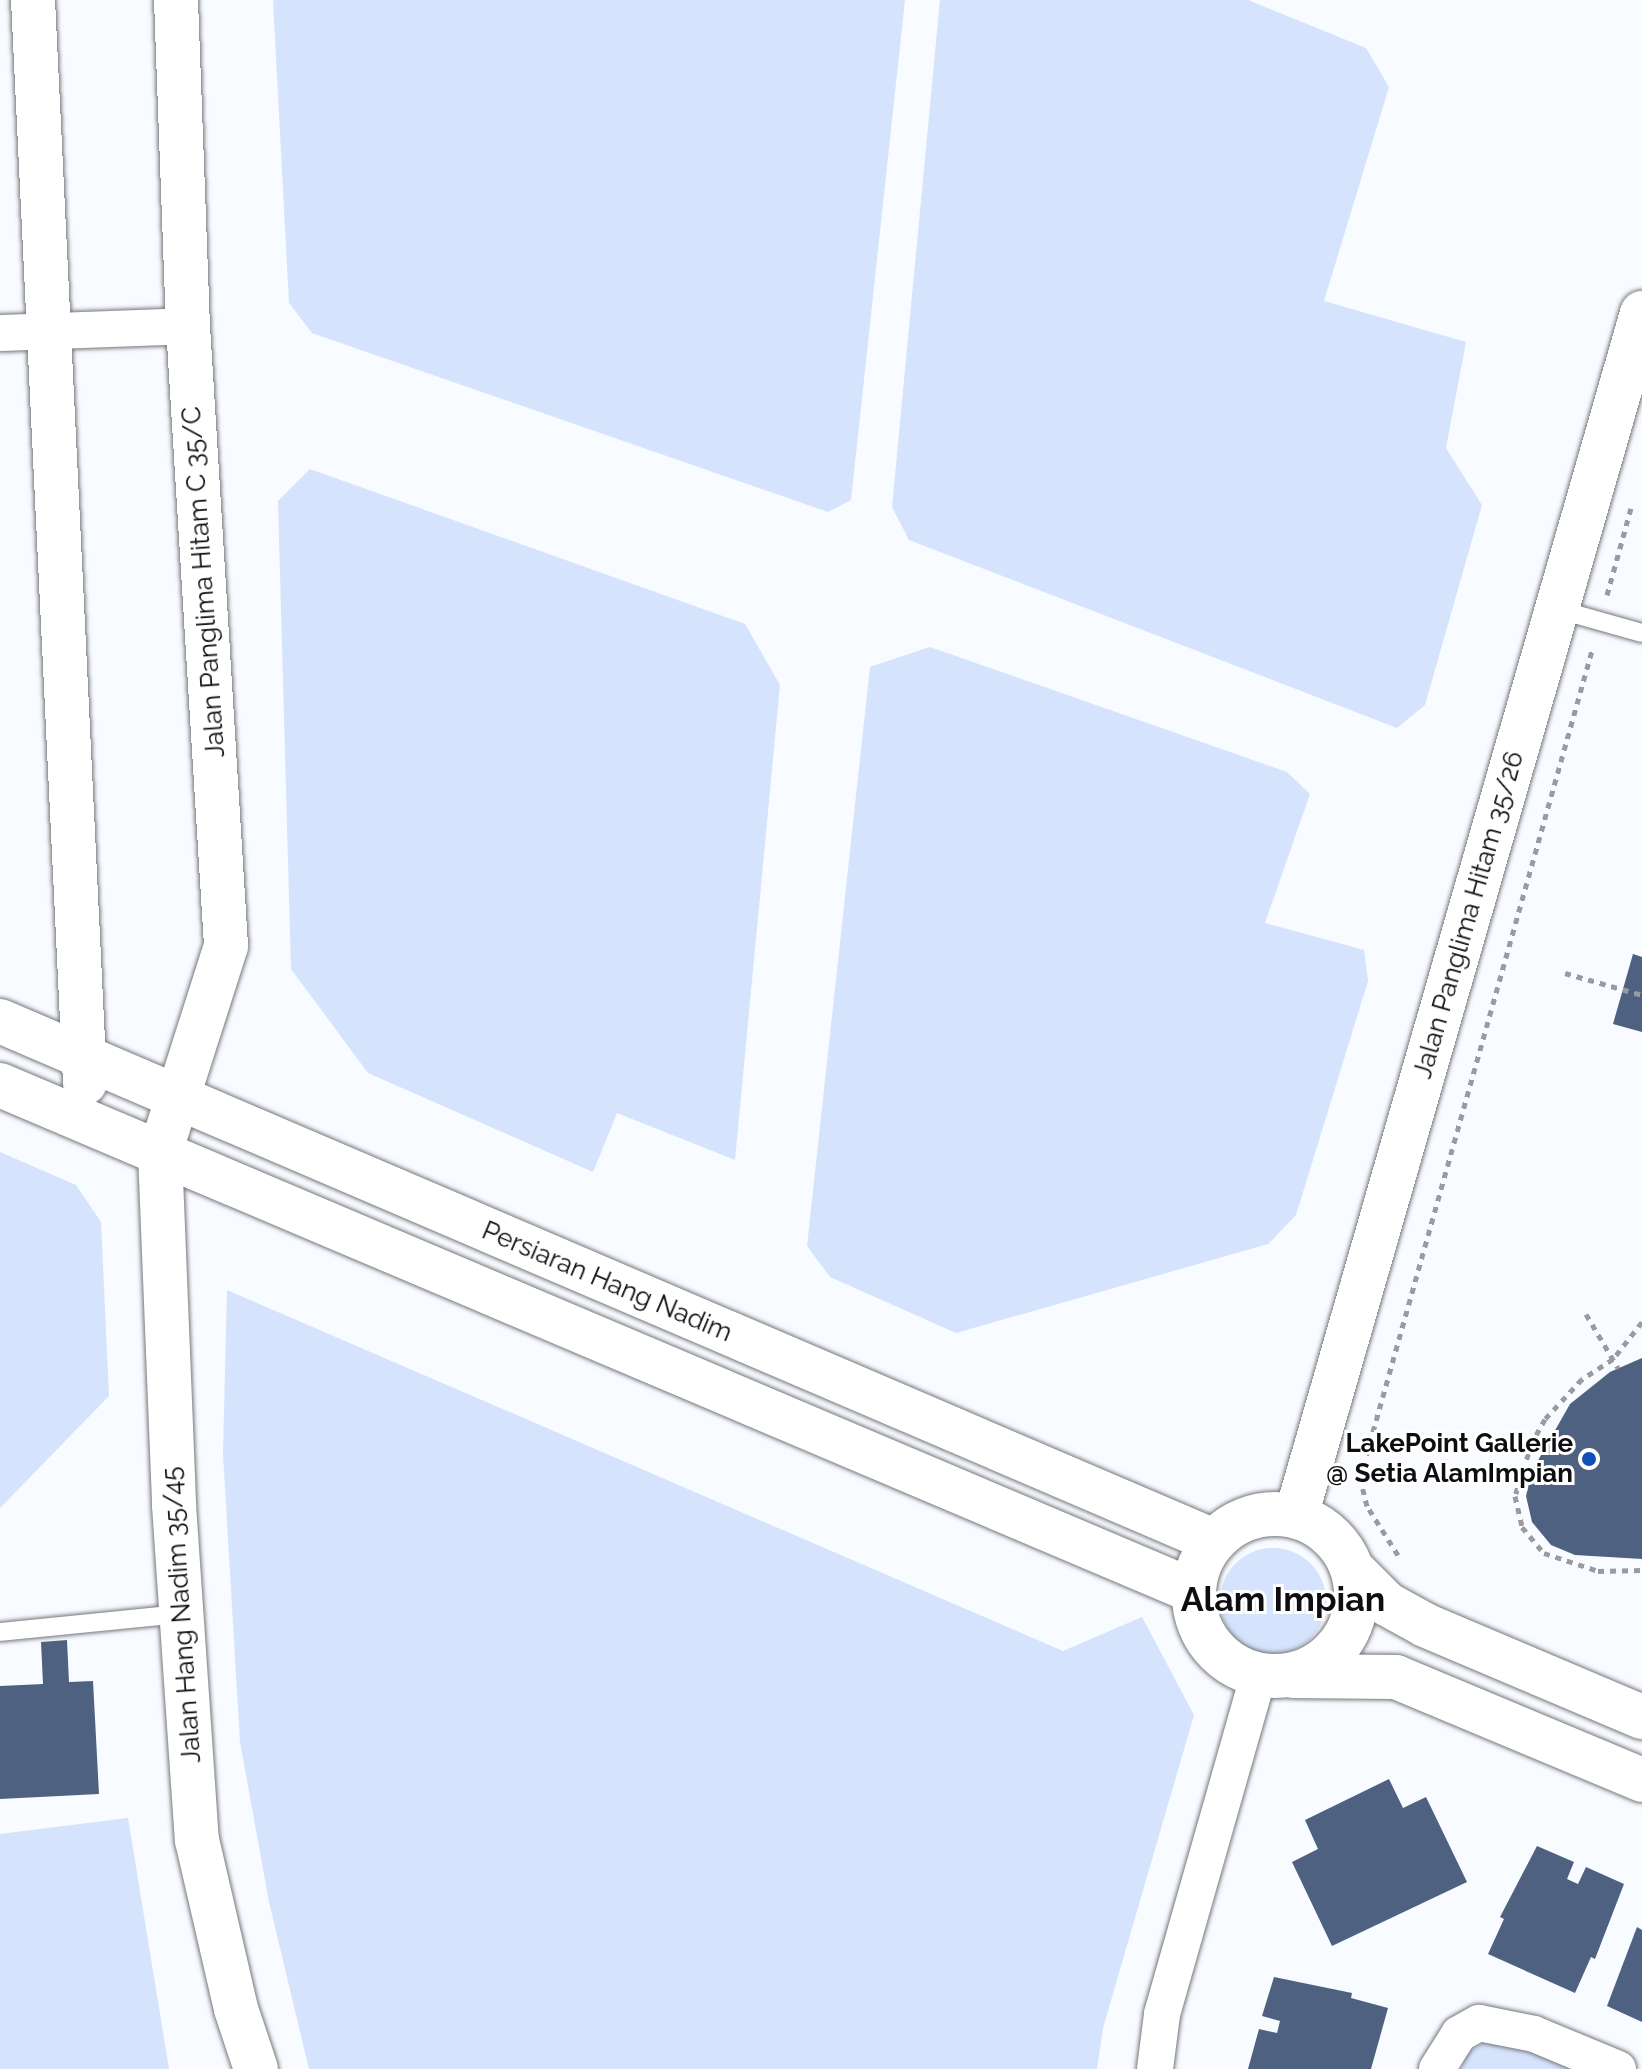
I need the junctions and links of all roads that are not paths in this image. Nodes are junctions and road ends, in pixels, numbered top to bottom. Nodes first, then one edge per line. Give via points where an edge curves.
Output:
1 (33, 0) edge
2 (176, 0) edge
3 (1642, 313) edge
4 (188, 326) junction
5 (46, 331) junction
6 (0, 333) edge
7 (1557, 609) junction
8 (1642, 633) edge
9 (0, 1021) edge
10 (84, 1057) junction
11 (0, 1085) edge
12 (178, 1098) junction
13 (87, 1121) junction
14 (160, 1153) junction
15 (1296, 1516) junction
16 (1214, 1541) junction
17 (1354, 1571) junction
18 (1193, 1591) junction
19 (181, 1614) junction
20 (0, 1632) edge
21 (1273, 1676) junction
22 (1642, 1717) edge
23 (1642, 1780) edge
24 (256, 2069) edge
25 (1155, 2069) edge
26 (1437, 2069) edge
27 (1618, 2069) edge

1 - 5 street
2 - 4 street, Jalan Panglima Hitam C 35/C
3 - 7 street, Jalan Panglima Hitam 35/26
4 - 5 street
4 - 12 street, Jalan Panglima Hitam C 35/C via 226,946
5 - 6 street
5 - 10 street
7 - 8 lane
7 - 15 street, Jalan Panglima Hitam 35/26
9 - 10 street, Persiaran Hang Nadim
10 - 12 street, Persiaran Hang Nadim
10 - 13 street
11 - 13 street
12 - 14 street, Jalan Panglima Hitam C 35/C
12 - 16 street, Persiaran Hang Nadim
13 - 14 street
14 - 18 street
14 - 19 street, Jalan Hang Nadim 35/45
15 - 16 street via 1252,1517
15 - 17 street via 1332,1536
16 - 18 street via 1200,1564
17 - 21 street via 1355,1611 1339,1646 1324,1661
17 - 22 street via 1387,1604 1425,1625
18 - 21 street via 1203,1636 1236,1668
19 - 20 lane
19 - 24 street, Jalan Hang Nadim 35/45 via 197,1840 236,2009
21 - 23 street via 1396,1677
21 - 25 street via 1162,2014
26 - 27 street via 1459,2034 1479,2023 1534,2034

